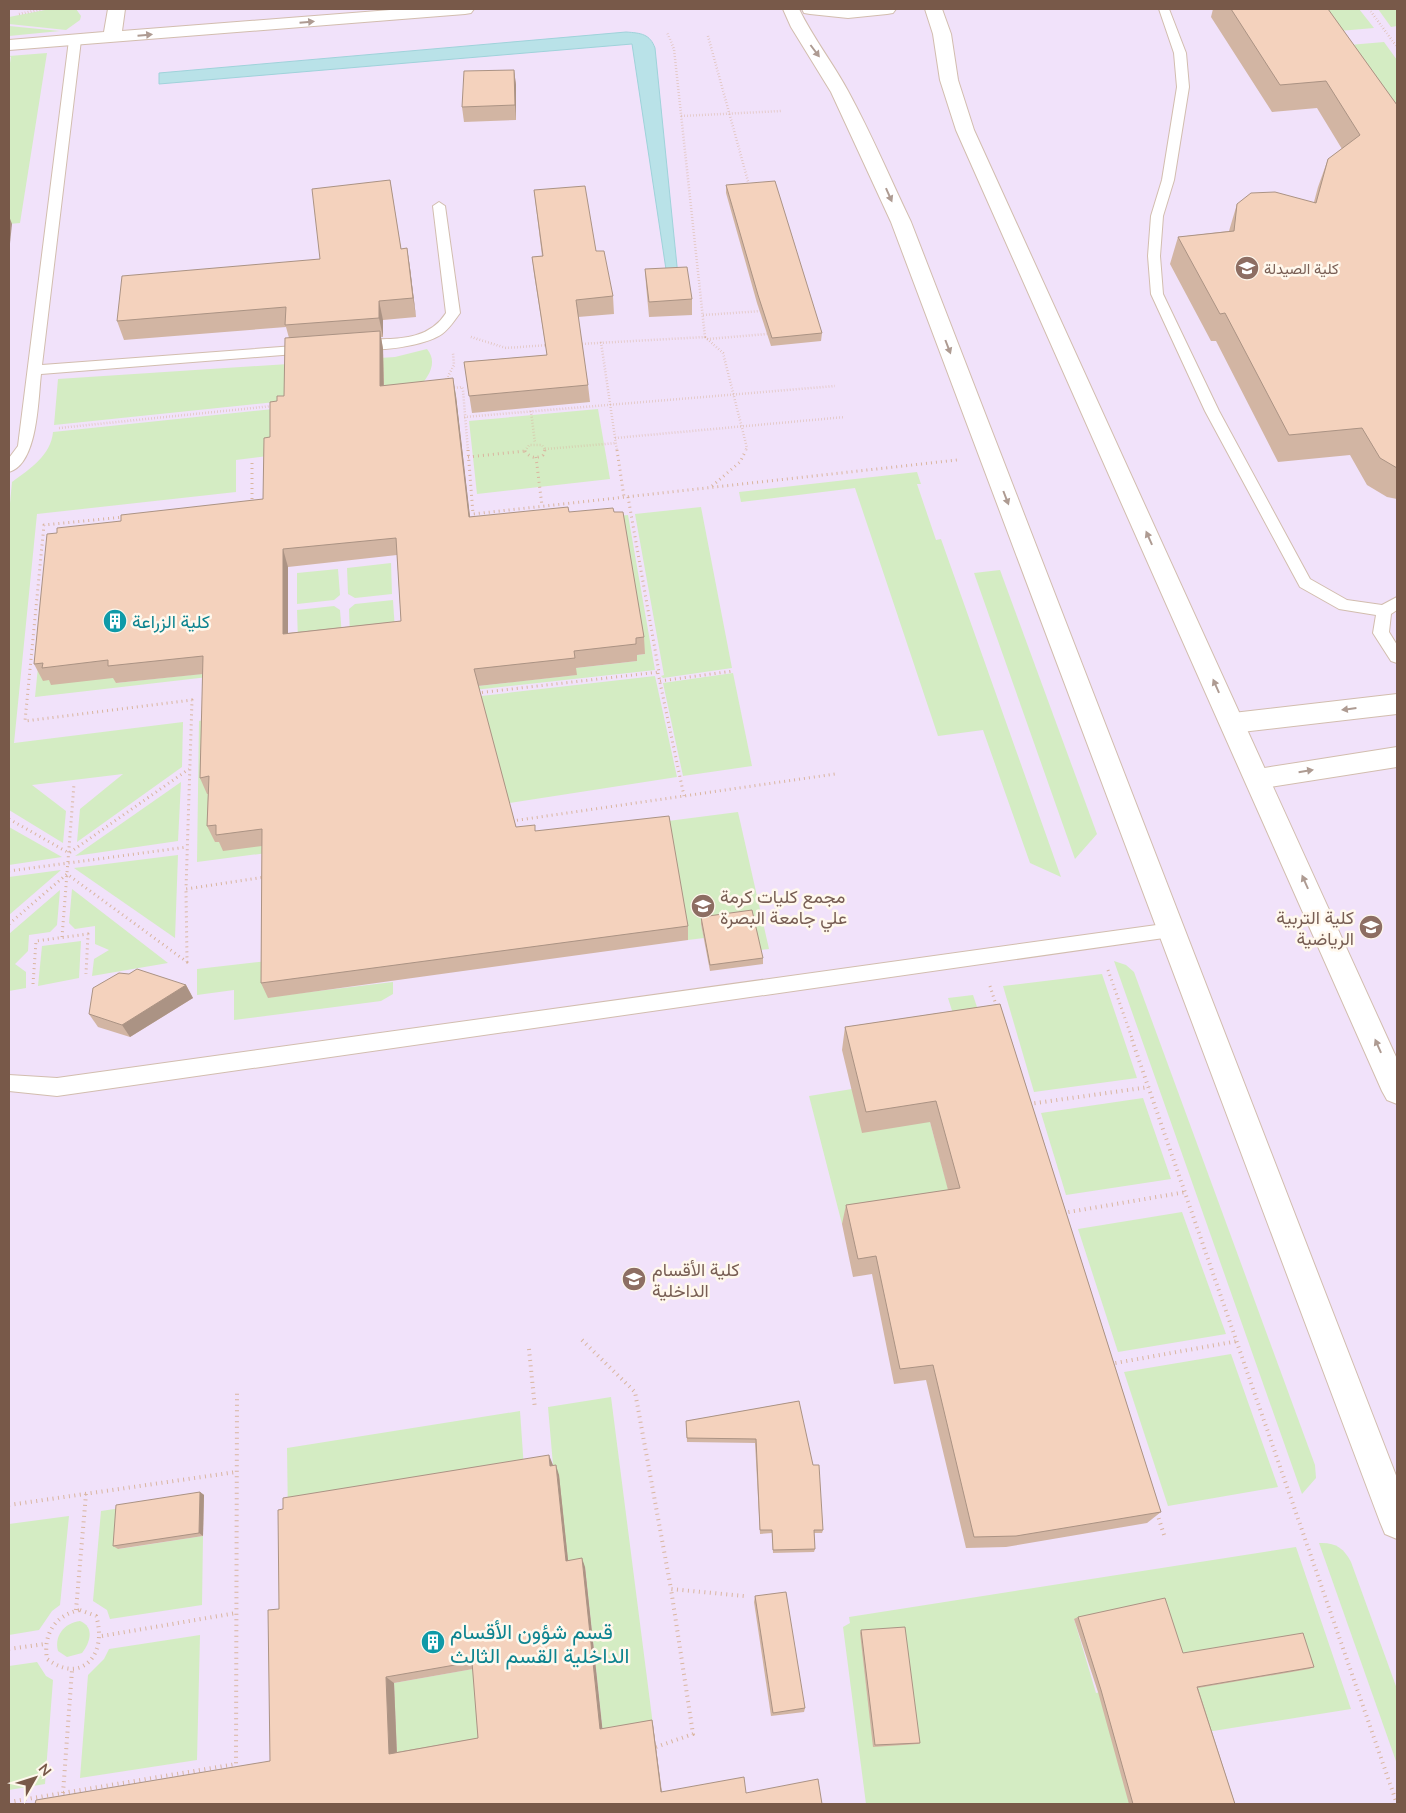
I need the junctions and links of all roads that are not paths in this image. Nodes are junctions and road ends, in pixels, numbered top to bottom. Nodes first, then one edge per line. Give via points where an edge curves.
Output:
1 (116, 9) edge
2 (465, 9) edge
3 (791, 9) edge
4 (810, 9) edge
5 (887, 9) edge
6 (933, 9) edge
7 (1164, 9) edge
8 (112, 38) junction
9 (76, 40) junction
10 (9, 45) edge
11 (439, 206) dead end
12 (349, 346) edge
13 (319, 348) edge
14 (34, 370) junction
15 (9, 467) edge
16 (1397, 602) edge
17 (1384, 611) junction
18 (1397, 656) edge
19 (1397, 704) edge
20 (1233, 723) junction
21 (1397, 757) edge
22 (1258, 779) junction
23 (1171, 930) junction
24 (9, 1083) edge
25 (1397, 1091) edge
26 (1397, 1522) edge

1 - 8 street
8 -> 2 street
3 -> 23 street via 804,36 830,72 901,222
4 - 5 street via 848,13
20 -> 6 street via 965,130 949,80 942,34
7 - 17 lane via 1180,54 1182,86 1168,180 1157,216 1154,256 1158,294 1212,411 1305,583 1344,605
8 - 9 street
9 - 10 street
9 - 14 lane
11 - 12 lane via 452,313 440,329 423,338
13 - 14 lane
14 - 15 lane via 25,446
16 - 17 lane
17 - 18 lane via 1381,633
19 -> 20 street
20 - 22 street
22 -> 21 street
25 -> 22 street
23 - 24 lane via 57,1087
23 - 26 street

